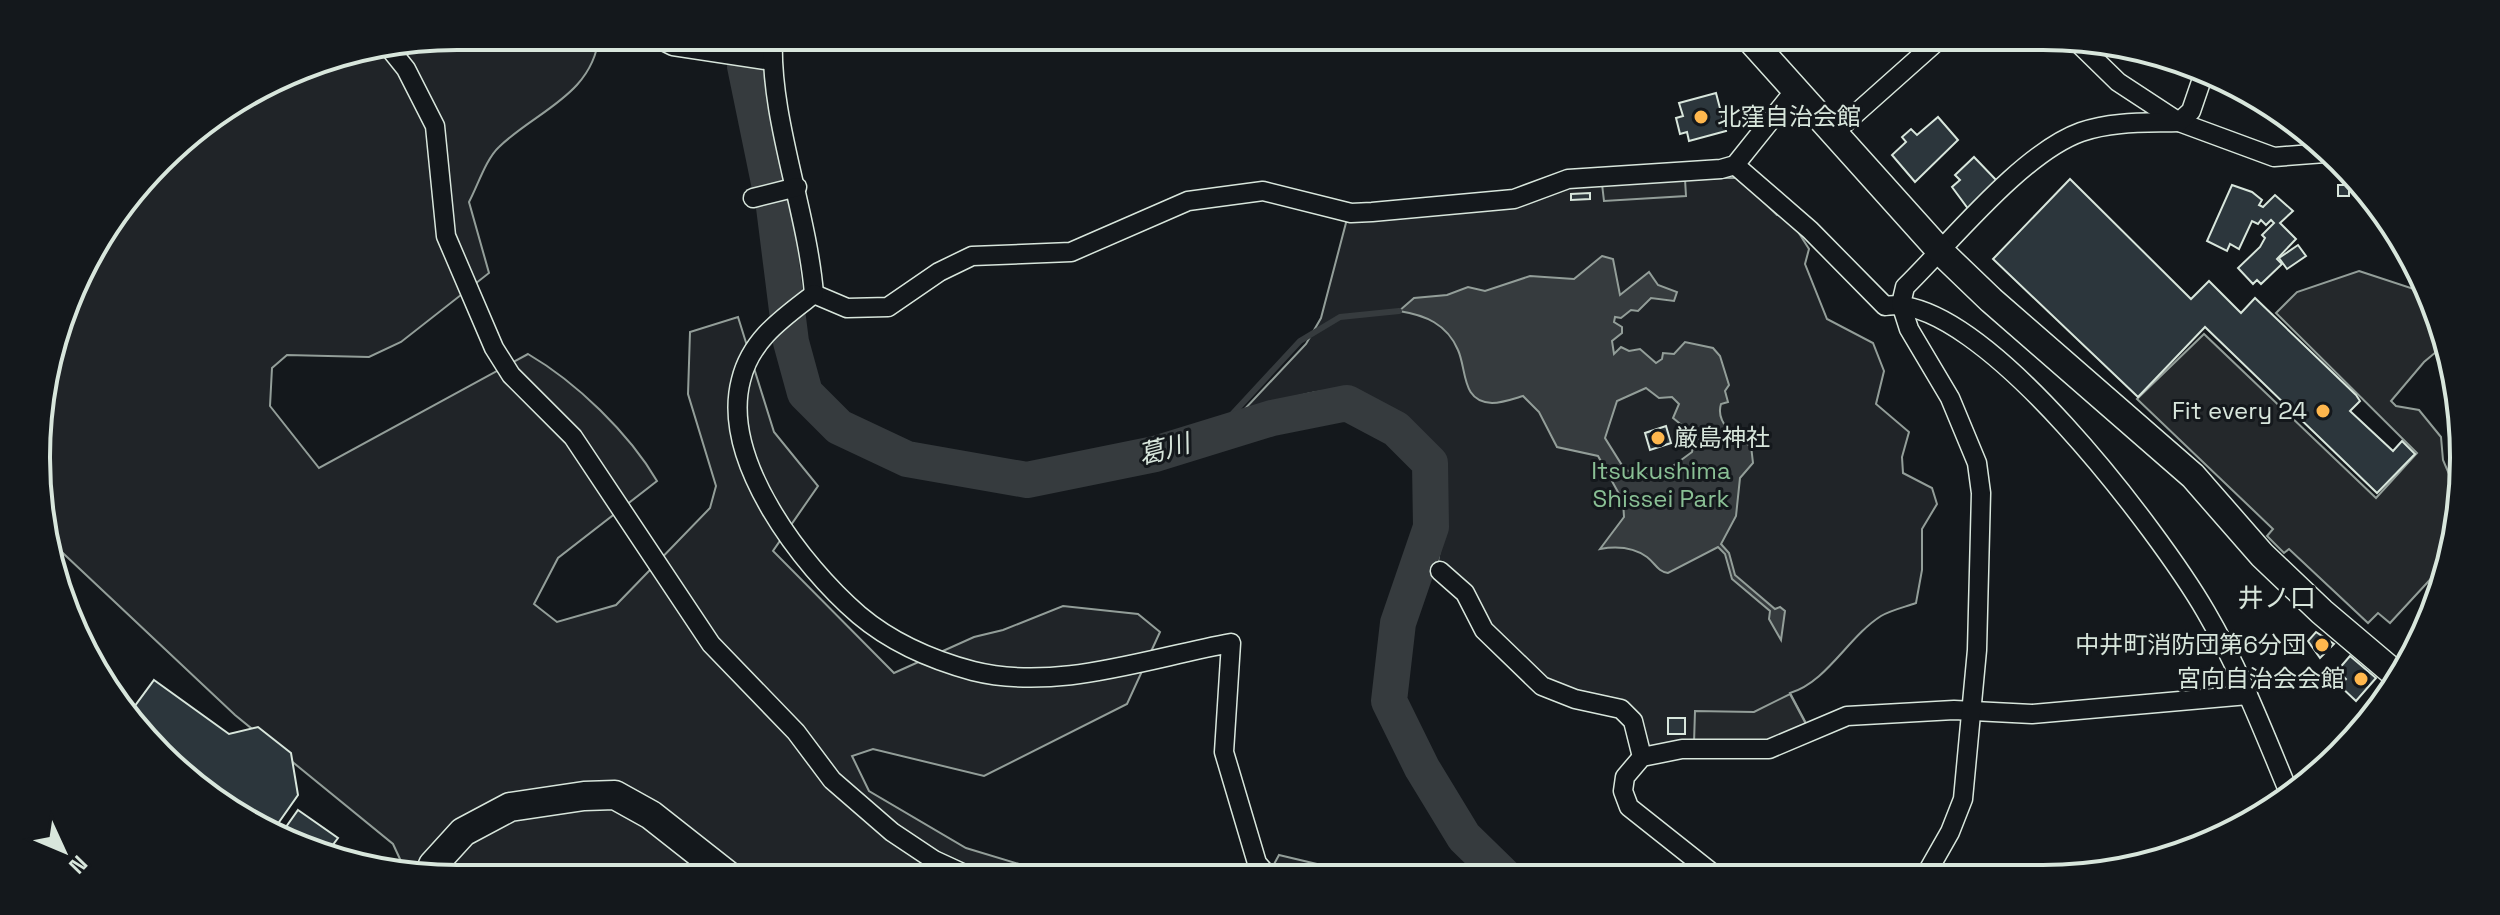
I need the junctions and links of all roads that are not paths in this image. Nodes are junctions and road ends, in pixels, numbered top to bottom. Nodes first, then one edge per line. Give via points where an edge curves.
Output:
1 (704, 50) edge
2 (770, 50) edge
3 (1759, 50) edge
4 (1927, 50) edge
5 (2088, 52) edge
6 (395, 55) edge
7 (768, 60) junction
8 (2201, 82) edge
9 (1795, 90) junction
10 (2179, 122) junction
11 (1834, 133) junction
12 (2314, 154) edge
13 (1735, 165) junction
14 (797, 187) junction
15 (753, 198) dead end
16 (1941, 252) junction
17 (808, 298) junction
18 (1901, 304) junction
19 (1440, 571) dead end
20 (2390, 669) edge
21 (2248, 695) junction
22 (1969, 713) junction
23 (1642, 757) junction
24 (2286, 785) edge
25 (434, 864) edge
26 (714, 865) edge
27 (945, 865) edge
28 (1259, 865) edge
29 (1702, 865) edge
30 (1931, 865) edge

1 - 7 street
2 - 7 street
3 - 9 street
4 - 11 street
5 - 10 street via 2118,82
6 - 27 street via 435,126 446,236 511,375 573,437 711,644 796,732 832,780 892,832
7 - 14 street
8 - 10 street via 2191,111
9 - 11 street
9 - 13 street
10 - 12 street via 2274,157
10 - 16 street via 2115,123 2079,133 2008,184
11 - 16 street
13 - 17 street via 1568,179 1514,199 1372,212 1351,213 1263,191 1200,199 1071,252 972,256 888,307 847,308
13 - 18 street via 1810,230 1885,306
14 - 15 street
14 - 17 street via 810,247
16 - 18 street via 1905,287
16 - 20 street via 2193,476 2262,555
17 - 28 street via 756,346 741,379 738,404 747,459 787,535 820,577 860,616 931,659 999,676 1065,675 1231,643 1224,752
18 - 21 street via 1963,332 2023,383 2099,462 2206,612
18 - 22 street via 1977,463 1979,592
19 - 23 street via 1465,593 1484,630 1542,686 1621,709 1633,721
21 - 22 street via 2032,714
21 - 24 street
22 - 23 street via 1847,716 1769,749 1682,749
22 - 30 street via 1963,799
23 - 29 street via 1625,777 1629,807
25 - 26 main road via 463,832 510,807 615,795 651,815

